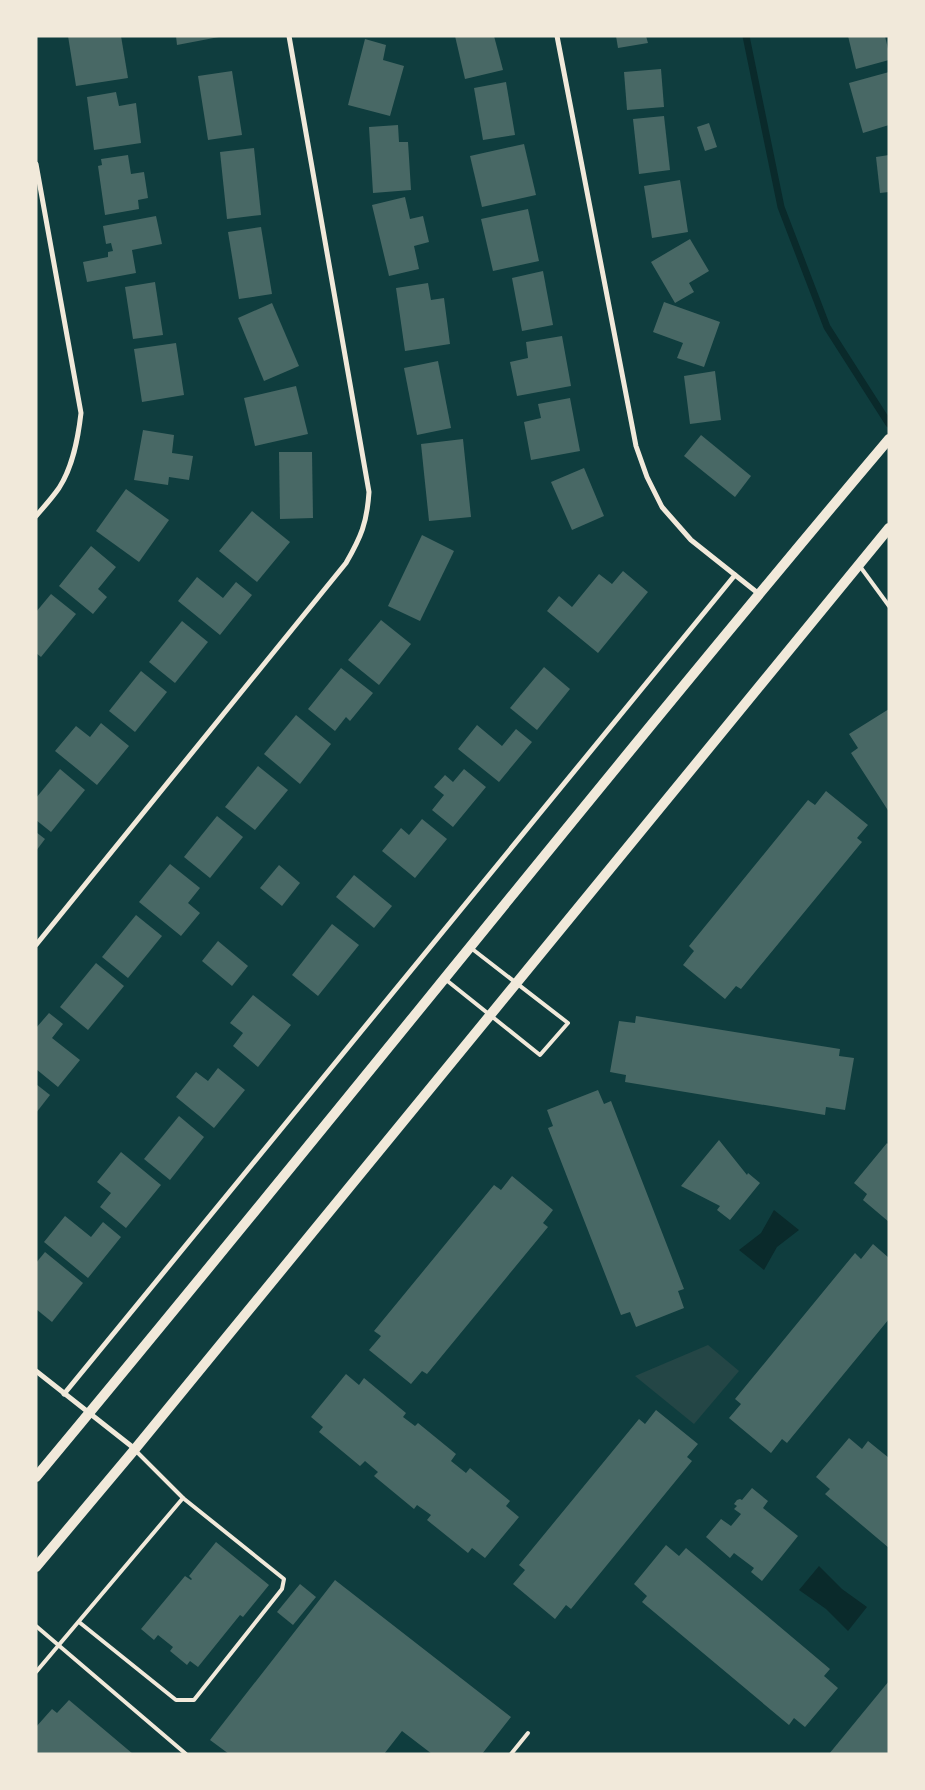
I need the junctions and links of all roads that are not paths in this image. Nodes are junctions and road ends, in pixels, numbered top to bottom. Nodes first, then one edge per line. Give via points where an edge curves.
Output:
1 (289, 36) edge
2 (557, 36) edge
3 (36, 164) edge
4 (889, 439) edge
5 (36, 516) edge
6 (889, 528) edge
7 (859, 564) junction
8 (735, 575) junction
9 (759, 594) junction
10 (889, 606) edge
11 (36, 945) edge
12 (471, 948) junction
13 (445, 979) junction
14 (516, 984) junction
15 (490, 1015) junction
16 (36, 1371) edge
17 (64, 1394) junction
18 (89, 1413) junction
19 (135, 1449) junction
20 (36, 1477) edge
21 (183, 1498) junction
22 (36, 1567) edge
23 (79, 1622) junction
24 (36, 1626) edge
25 (59, 1645) junction
26 (36, 1672) edge
27 (528, 1733) dead end
28 (186, 1754) edge
29 (511, 1754) edge

1 - 11 street via 369,492 368,514 346,564
2 - 8 street via 636,446 662,507 691,540
3 - 5 street via 81,413 70,465 58,488
4 - 9 main road
6 - 7 main road
7 - 10 lane
7 - 14 main road
8 - 9 street
8 - 17 street
9 - 12 main road
12 - 13 main road
12 - 14 lane
13 - 15 lane
13 - 18 main road
14 - 15 main road
14 - 15 lane via 568,1023 540,1055
15 - 19 main road
16 - 17 street
17 - 18 street
18 - 19 street
18 - 20 main road
19 - 21 lane
19 - 22 main road
21 - 23 lane
21 - 23 lane via 284,1579 282,1589 194,1700 176,1700
23 - 25 lane
24 - 25 lane
25 - 26 lane
25 - 28 lane
27 - 29 lane

